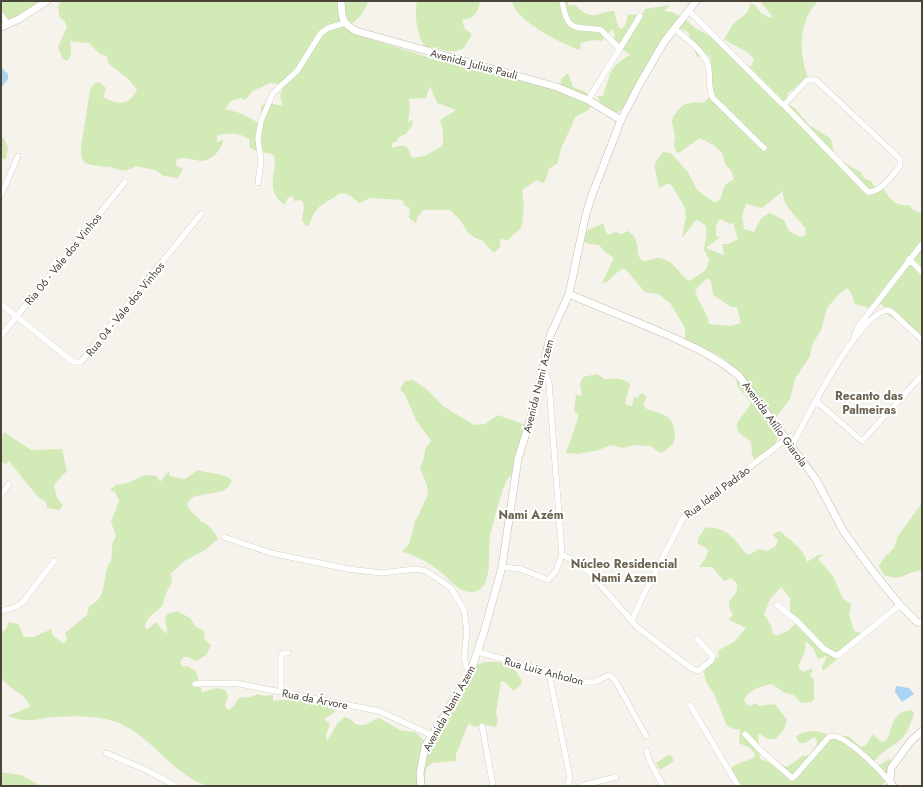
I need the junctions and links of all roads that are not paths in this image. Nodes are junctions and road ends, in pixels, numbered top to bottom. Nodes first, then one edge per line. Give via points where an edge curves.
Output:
1 (47, 1) edge
2 (340, 1) edge
3 (562, 1) edge
4 (696, 1) edge
5 (689, 11) junction
6 (1, 15) edge
7 (640, 16) dead end
8 (345, 23) junction
9 (5, 26) edge
10 (675, 28) junction
11 (619, 48) junction
12 (588, 100) junction
13 (784, 105) junction
14 (621, 120) junction
15 (764, 148) dead end
16 (18, 156) dead end
17 (125, 182) dead end
18 (258, 183) dead end
19 (1, 195) edge
20 (201, 214) dead end
21 (922, 244) edge
22 (909, 260) junction
23 (922, 272) edge
24 (569, 294) junction
25 (1, 304) edge
26 (16, 317) junction
27 (1, 336) edge
28 (922, 340) edge
29 (851, 343) junction
30 (543, 367) junction
31 (922, 375) edge
32 (816, 401) junction
33 (786, 440) junction
34 (791, 447) junction
35 (9, 484) dead end
36 (1, 495) edge
37 (224, 537) dead end
38 (562, 555) junction
39 (54, 560) dead end
40 (502, 567) junction
41 (900, 604) junction
42 (777, 605) dead end
43 (1, 611) edge
44 (632, 620) junction
45 (922, 624) edge
46 (697, 639) dead end
47 (478, 652) junction
48 (288, 653) dead end
49 (470, 673) junction
50 (549, 673) junction
51 (195, 684) dead end
52 (281, 692) junction
53 (690, 705) dead end
54 (482, 726) dead end
55 (922, 731) edge
56 (745, 734) dead end
57 (431, 735) junction
58 (646, 736) dead end
59 (647, 751) dead end
60 (106, 753) dead end
61 (616, 777) dead end
62 (892, 784) edge
63 (176, 786) edge
64 (421, 786) edge
65 (493, 786) edge
66 (567, 786) edge
67 (581, 786) edge
68 (663, 786) edge
69 (738, 786) edge

1 - 9 street
2 - 8 street via 341,17
3 - 11 street via 566,19 571,25 576,29 601,30
4 - 5 street, Avenida Nami Azem
5 - 10 street, Avenida Nami Azem
5 - 13 street
6 - 9 street
7 - 11 street
8 - 12 street, Avenida Julius Pauli via 356,32 535,80
8 - 18 street via 321,33 297,71 273,93 261,121 259,133 261,161
10 - 14 street, Avenida Nami Azem via 651,64
10 - 15 street via 706,61 713,98
11 - 12 street
12 - 14 street, Avenida Julius Pauli
13 - 13 street via 807,80 816,80 900,159 900,166 880,187 872,193 868,192
14 - 24 street, Avenida Nami Azem via 586,214
16 - 19 street
17 - 26 street, Ria 06 - Vale dos Vinhos
20 - 26 street, Rua 04 - Vale dos Vinhos via 83,361 73,362
21 - 22 street
22 - 23 street
22 - 29 street via 858,327
24 - 30 street, Avenida Nami Azem via 550,336
24 - 33 street, Avenida Atílio Giarola via 703,350 728,366 749,388
25 - 26 street, Rua 04 - Vale dos Vinhos
26 - 27 street, Ria 06 - Vale dos Vinhos
28 - 29 street via 888,310 882,310
29 - 32 street
30 - 38 street via 549,383
30 - 40 street, Avenida Nami Azem via 536,401 518,459
31 - 32 street via 862,441
32 - 34 street
33 - 34 street, Avenida Atílio Giarola
33 - 44 street, Rua Ideal Padrão via 683,518
34 - 41 street, Avenida Atílio Giarola via 814,478 857,549
35 - 36 street
37 - 49 street via 271,554 348,569 382,573 415,569 426,571 451,588 464,610 467,632 464,657
38 - 40 street via 556,571 548,580 521,570
38 - 44 street via 589,572
39 - 43 street via 23,602
40 - 47 street, Avenida Nami Azem
41 - 42 street via 837,656 824,649
41 - 45 street, Avenida Atílio Giarola
44 - 46 street via 652,639 698,671 711,661 713,656
47 - 49 street, Avenida Nami Azem
47 - 50 street, Rua Luiz Anholon
48 - 52 street via 281,656
49 - 57 street, Avenida Nami Azem
50 - 58 street, Rua Luiz Anholon via 585,682 595,682 609,675 613,677
50 - 66 street via 570,778
51 - 52 street, Rua da Árvore via 235,683
52 - 57 street, Rua da Árvore via 378,711
53 - 69 street
54 - 65 street
55 - 62 street via 911,741 891,768
56 - 62 street via 792,778 829,737 837,736 849,742
57 - 64 street, Avenida Nami Azem via 422,758
59 - 68 street
60 - 63 street
61 - 67 street

